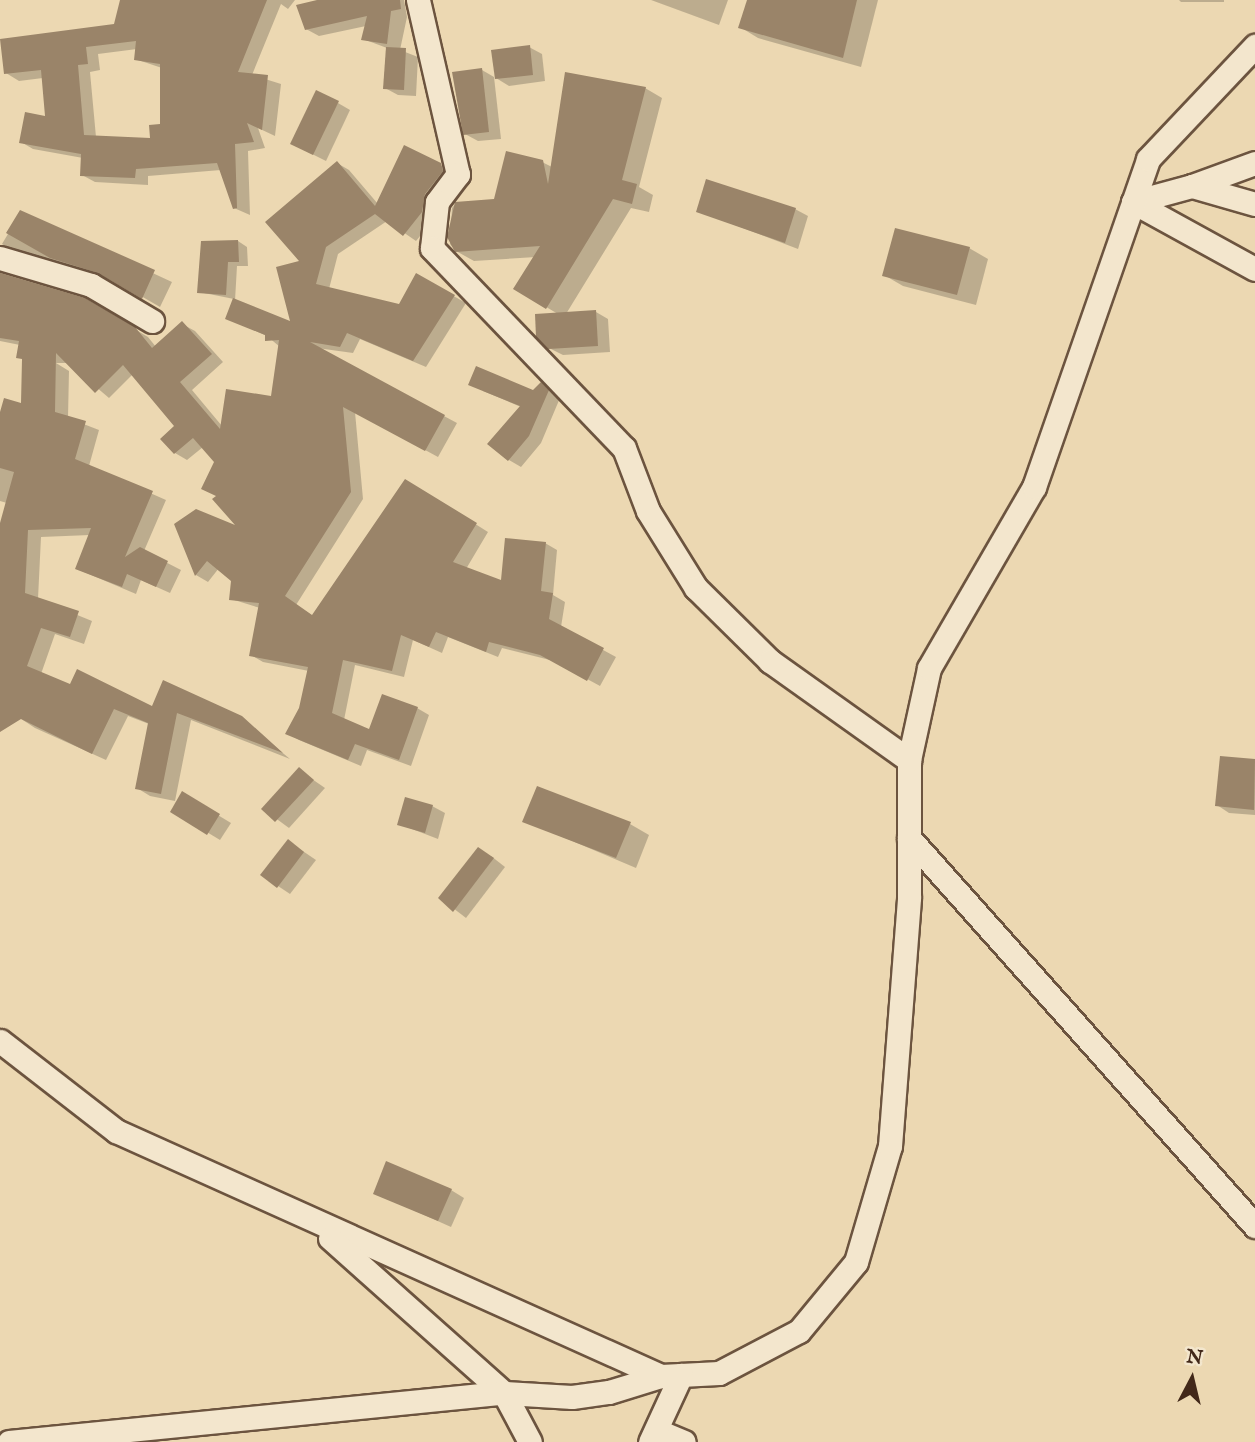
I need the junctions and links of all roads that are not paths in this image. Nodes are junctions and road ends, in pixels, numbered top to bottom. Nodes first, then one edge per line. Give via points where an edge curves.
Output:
1 (418, 0) edge
2 (1255, 46) edge
3 (1255, 163) edge
4 (1192, 186) junction
5 (1133, 202) junction
6 (1255, 204) edge
7 (0, 258) edge
8 (1255, 269) edge
9 (152, 321) dead end
10 (909, 760) junction
11 (909, 838) junction
12 (0, 1041) edge
13 (315, 1224) junction
14 (1255, 1226) edge
15 (671, 1375) junction
16 (504, 1393) junction
17 (654, 1436) edge
18 (9, 1442) edge
19 (530, 1442) edge
20 (684, 1442) edge

1 - 10 street via 458,174 437,202 432,248 624,448 648,511 696,588 770,661
2 - 5 street via 1148,159
3 - 4 street
4 - 5 street
4 - 6 street
5 - 8 street
5 - 10 street via 1034,486 929,668
7 - 9 street via 91,285
10 - 11 street
11 - 14 street
11 - 15 street via 909,897 890,1146 856,1262 799,1331 719,1373
12 - 13 street via 116,1131
13 - 15 street
13 - 16 street
15 - 16 street via 572,1397
15 - 17 street
16 - 18 street
16 - 19 street
17 - 20 street

